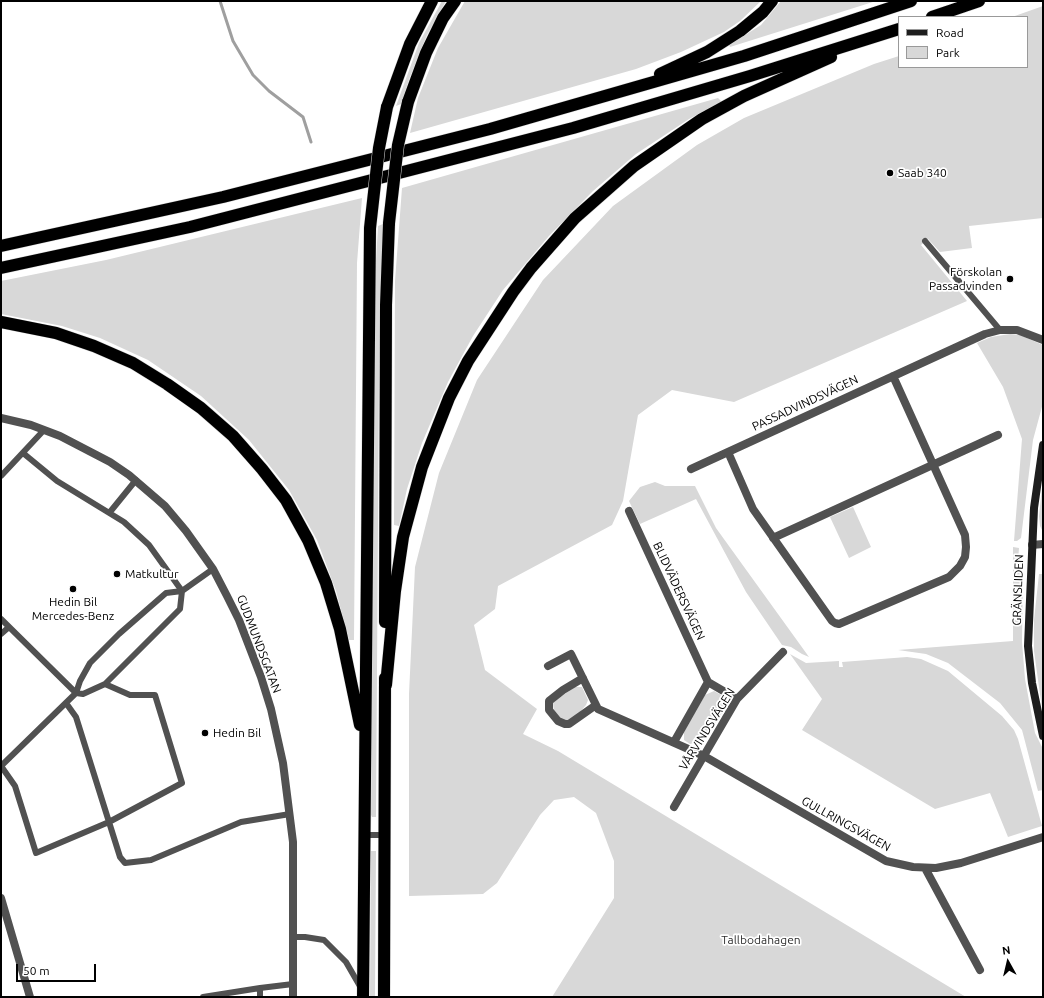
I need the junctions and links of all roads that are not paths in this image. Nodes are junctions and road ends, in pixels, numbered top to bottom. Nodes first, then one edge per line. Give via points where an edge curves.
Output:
1 (432, 1) edge
2 (455, 1) edge
3 (772, 1) edge
4 (910, 1) edge
5 (979, 1) edge
6 (935, 16) edge
7 (896, 30) edge
8 (627, 90) junction
9 (925, 241) dead end
10 (1, 246) edge
11 (1, 268) edge
12 (1, 322) edge
13 (1000, 330) junction
14 (1043, 340) edge
15 (893, 376) junction
16 (1, 418) edge
17 (44, 430) junction
18 (998, 435) dead end
19 (1043, 445) edge
20 (728, 452) junction
21 (23, 453) junction
22 (933, 464) junction
23 (691, 469) dead end
24 (1, 476) edge
25 (136, 480) junction
26 (629, 511) dead end
27 (110, 512) junction
28 (773, 538) junction
29 (1043, 544) edge
30 (1032, 545) junction
31 (213, 569) junction
32 (182, 591) junction
33 (1, 619) edge
34 (9, 628) junction
35 (1, 634) edge
36 (783, 652) dead end
37 (548, 666) dead end
38 (583, 678) junction
39 (708, 682) junction
40 (104, 684) junction
41 (386, 685) junction
42 (76, 693) junction
43 (737, 699) junction
44 (66, 703) junction
45 (596, 705) junction
46 (1043, 736) edge
47 (674, 742) junction
48 (364, 747) junction
49 (704, 756) junction
50 (1, 766) edge
51 (674, 807) dead end
52 (290, 814) junction
53 (109, 822) junction
54 (364, 835) junction
55 (385, 835) junction
56 (1043, 837) edge
57 (925, 868) junction
58 (1, 898) edge
59 (293, 937) junction
60 (980, 970) dead end
61 (293, 984) junction
62 (260, 988) junction
63 (363, 994) edge
64 (30, 997) edge
65 (203, 997) edge
66 (260, 997) edge
67 (294, 997) edge
68 (384, 997) edge

1 - 48 highway, bridge via 410,44 387,108 379,148 370,228
2 - 41 highway, bridge via 443,18 426,53 408,102 398,146 389,223 384,450
3 - 8 highway via 753,21 726,41
4 - 8 highway via 744,56
5 - 6 highway
7 - 11 highway via 573,128 190,227
7 - 41 highway via 744,96 702,119 603,191 575,218 531,268 491,323 468,361 449,398 422,468 403,537
8 - 10 highway via 490,129 223,197
9 - 13 lane
12 - 48 highway via 56,333 133,363 201,408 233,436 262,469 286,500 308,540 326,583 340,629
13 - 14 street, PASSADVINDSVÄGEN via 1017,330
13 - 15 street, PASSADVINDSVÄGEN via 985,334
15 - 20 street, PASSADVINDSVÄGEN
15 - 22 street
16 - 17 street, GUDMUNDSGATAN
17 - 21 lane
17 - 25 street, GUDMUNDSGATAN via 86,448
18 - 22 street
19 - 30 street, GRÄNSLIDEN via 1034,508
20 - 23 street, PASSADVINDSVÄGEN
20 - 28 street via 753,509
21 - 24 lane
21 - 27 lane via 57,482
22 - 28 street
22 - 28 street via 966,541 965,557 949,577 839,624 835,623
25 - 27 lane
25 - 31 street, GUDMUNDSGATAN via 165,506
26 - 39 street, BLIDVÄDERSVÄGEN
27 - 32 lane via 149,545
29 - 30 street
30 - 46 street, GRÄNSLIDEN via 1028,646 1032,683
31 - 32 lane
31 - 52 street, GUDMUNDSGATAN via 239,620 267,696 283,763
32 - 40 lane via 180,609
32 - 42 lane via 166,593 118,634 90,662
33 - 34 lane
34 - 35 lane
34 - 42 lane
36 - 43 street, VÅRVINDSVÄGEN
37 - 38 street via 571,654
38 - 45 street
38 - 45 street via 549,701 549,710 558,721 569,724
39 - 43 street
39 - 47 street
40 - 42 lane via 83,694
40 - 53 lane via 130,695 155,695 182,783
41 - 55 highway
42 - 44 lane
43 - 49 street, VÅRVINDSVÄGEN
44 - 50 lane
44 - 53 lane via 76,718
45 - 47 street, GULLRINGSVÄGEN via 598,709
47 - 49 street, GULLRINGSVÄGEN
48 - 54 highway
49 - 51 street, VÅRVINDSVÄGEN
49 - 57 street, GULLRINGSVÄGEN via 878,858 895,864
50 - 53 lane via 15,786 36,853
52 - 53 lane via 241,822 151,860 132,863 125,863 120,857
52 - 59 street, GUDMUNDSGATAN
54 - 55 lane
54 - 63 highway
55 - 68 highway
56 - 57 street, GULLRINGSVÄGEN via 947,867
57 - 60 street
58 - 64 street
59 - 61 street, GUDMUNDSGATAN
59 - 63 lane via 324,940 346,962
61 - 62 lane
61 - 67 street, GUDMUNDSGATAN
62 - 65 lane
62 - 66 lane

